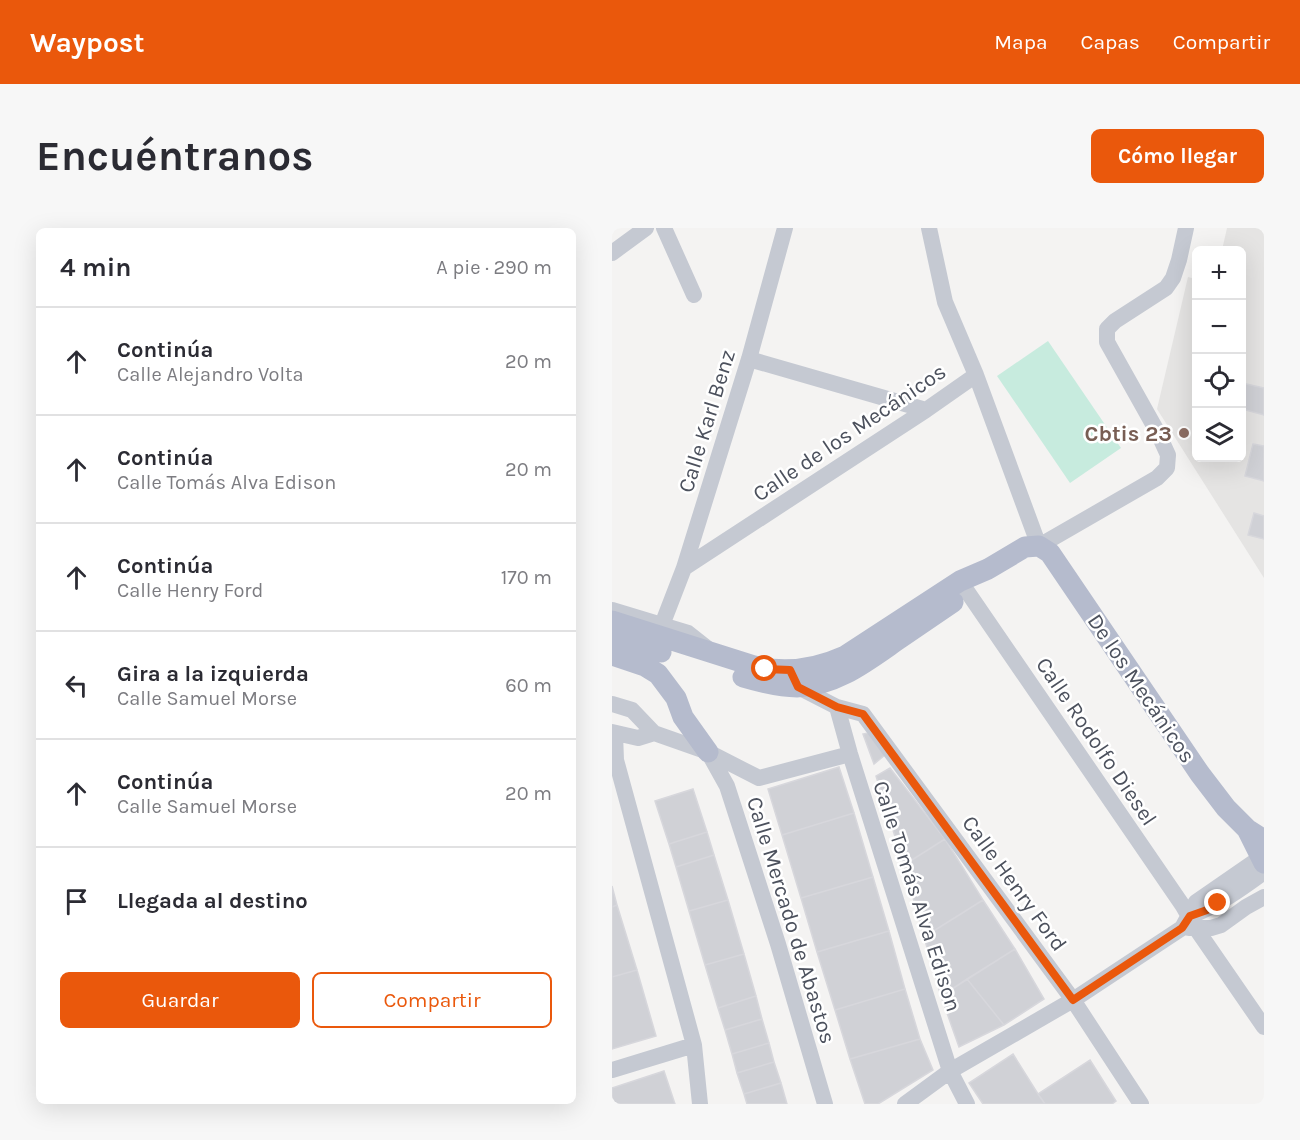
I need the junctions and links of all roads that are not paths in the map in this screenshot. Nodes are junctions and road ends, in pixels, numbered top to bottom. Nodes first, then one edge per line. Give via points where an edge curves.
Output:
1 (646, 228) edge
2 (664, 228) edge
3 (786, 228) edge
4 (928, 228) edge
5 (1186, 228) edge
6 (612, 253) edge
7 (694, 295) dead end
8 (749, 359) junction
9 (976, 375) junction
10 (926, 410) junction
11 (1039, 546) junction
12 (684, 568) junction
13 (964, 586) junction
14 (612, 610) edge
15 (612, 621) edge
16 (662, 625) junction
17 (612, 638) edge
18 (716, 655) junction
19 (612, 656) edge
20 (794, 679) junction
21 (612, 704) edge
22 (837, 707) junction
23 (614, 733) edge
24 (654, 733) junction
25 (708, 752) junction
26 (850, 754) junction
27 (1261, 853) edge
28 (1264, 881) edge
29 (1264, 897) edge
30 (1208, 914) junction
31 (1191, 926) junction
32 (1073, 1000) junction
33 (1264, 1027) edge
34 (694, 1045) junction
35 (612, 1070) edge
36 (950, 1071) junction
37 (700, 1104) edge
38 (825, 1104) edge
39 (905, 1104) edge
40 (967, 1104) edge
41 (1141, 1104) edge

1 - 6 street
2 - 7 street
3 - 8 street, Calle Karl Benz
4 - 9 street via 945,302
5 - 11 street via 1179,260 1166,288 1107,329 1107,342 1168,455 1167,468 1157,478
8 - 10 street
8 - 12 street, Calle Karl Benz
9 - 10 street, Calle de los Mecánicos
9 - 11 street, Calle de los Mecánicos
10 - 12 street, Calle de los Mecánicos
11 - 13 main road via 1025,547
11 - 27 main road, De los Mecánicos via 1050,554 1200,774
12 - 16 street, Calle Karl Benz
13 - 20 main road via 845,656 801,670
13 - 31 street, Calle Rodolfo Diesel
14 - 16 street
15 - 18 main road
16 - 18 street via 688,633
17 - 20 main road via 755,681 780,686
18 - 20 main road
19 - 25 main road via 658,674
20 - 22 street
21 - 24 street via 632,710
22 - 26 street, Calle Tomás Alva Edison
22 - 32 street, Calle Henry Ford via 863,714
23 - 24 street via 638,738
23 - 34 street via 616,760
24 - 25 street
25 - 26 street via 759,778
25 - 38 street, Calle Mercado de Abastos via 731,797
26 - 36 street, Calle Tomás Alva Edison
27 - 30 street via 1245,887
27 - 31 street via 1196,902
28 - 30 street via 1237,901
29 - 31 street via 1211,928
30 - 31 street
31 - 32 street
31 - 33 street, Calle Rodolfo Diesel
32 - 36 street
32 - 41 street, Calle Henry Ford
34 - 35 street
34 - 37 street
36 - 39 street
36 - 40 street, Calle Tomás Alva Edison

